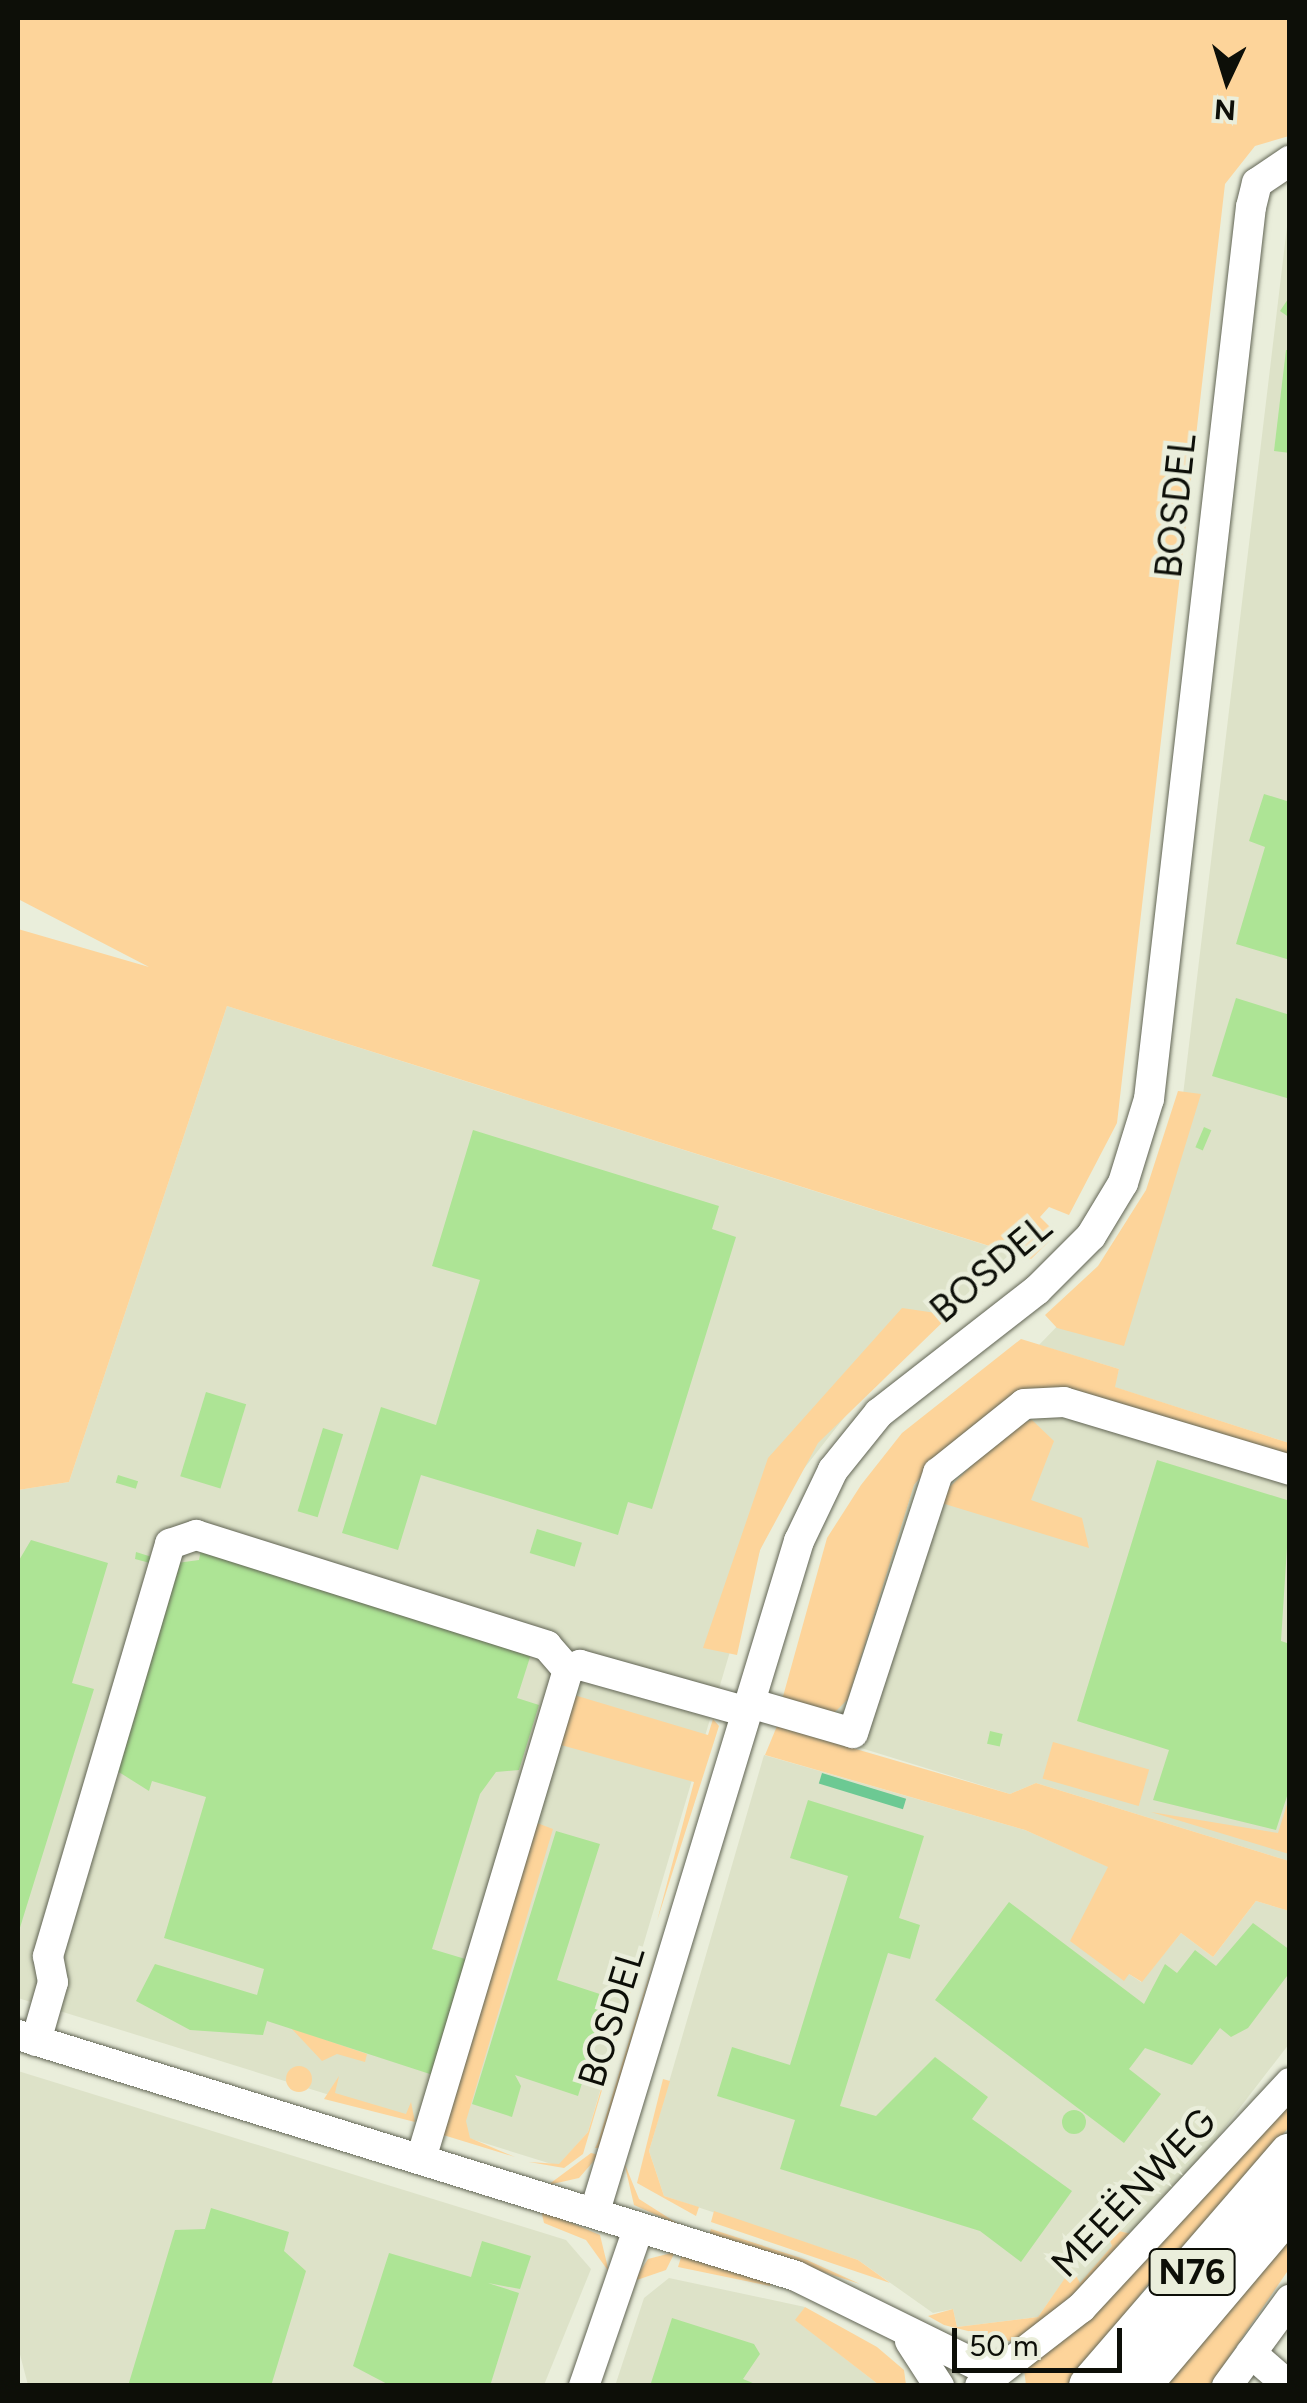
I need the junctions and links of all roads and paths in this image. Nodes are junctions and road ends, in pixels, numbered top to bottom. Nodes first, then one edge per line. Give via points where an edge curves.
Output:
1 (1290, 161) edge
2 (1290, 1470) edge
3 (568, 1670) junction
4 (749, 1708) junction
5 (27, 2039) edge
6 (1290, 2083) edge
7 (1290, 2154) edge
8 (421, 2159) junction
9 (1290, 2207) edge
10 (594, 2211) junction
11 (638, 2229) junction
12 (1290, 2300) edge
13 (902, 2331) junction
14 (1251, 2353) junction
15 (987, 2380) edge
16 (584, 2386) edge
17 (939, 2386) edge
18 (1090, 2386) edge
19 (1139, 2386) edge
20 (1227, 2386) edge
21 (1289, 2386) edge

1 - 4 street, BOSDEL via 1257,183 1251,207 1150,1100 1123,1183 1091,1236 1037,1290 879,1413 833,1470 799,1542
2 - 4 street via 1064,1402 1024,1404 938,1472 853,1734
3 - 4 street via 580,1665
3 - 5 street via 548,1646 214,1540 196,1535 170,1544 48,1956 53,1982
3 - 8 street
4 - 10 street, BOSDEL
5 - 8 street
6 - 15 street, MEEËNWEG via 1081,2308
7 - 18 highway, N76
8 - 10 street
9 - 19 highway, N76
10 - 11 street
11 - 13 street via 846,2296
11 - 16 street
12 - 14 street
13 - 15 street
13 - 17 street
14 - 20 street
14 - 21 street

